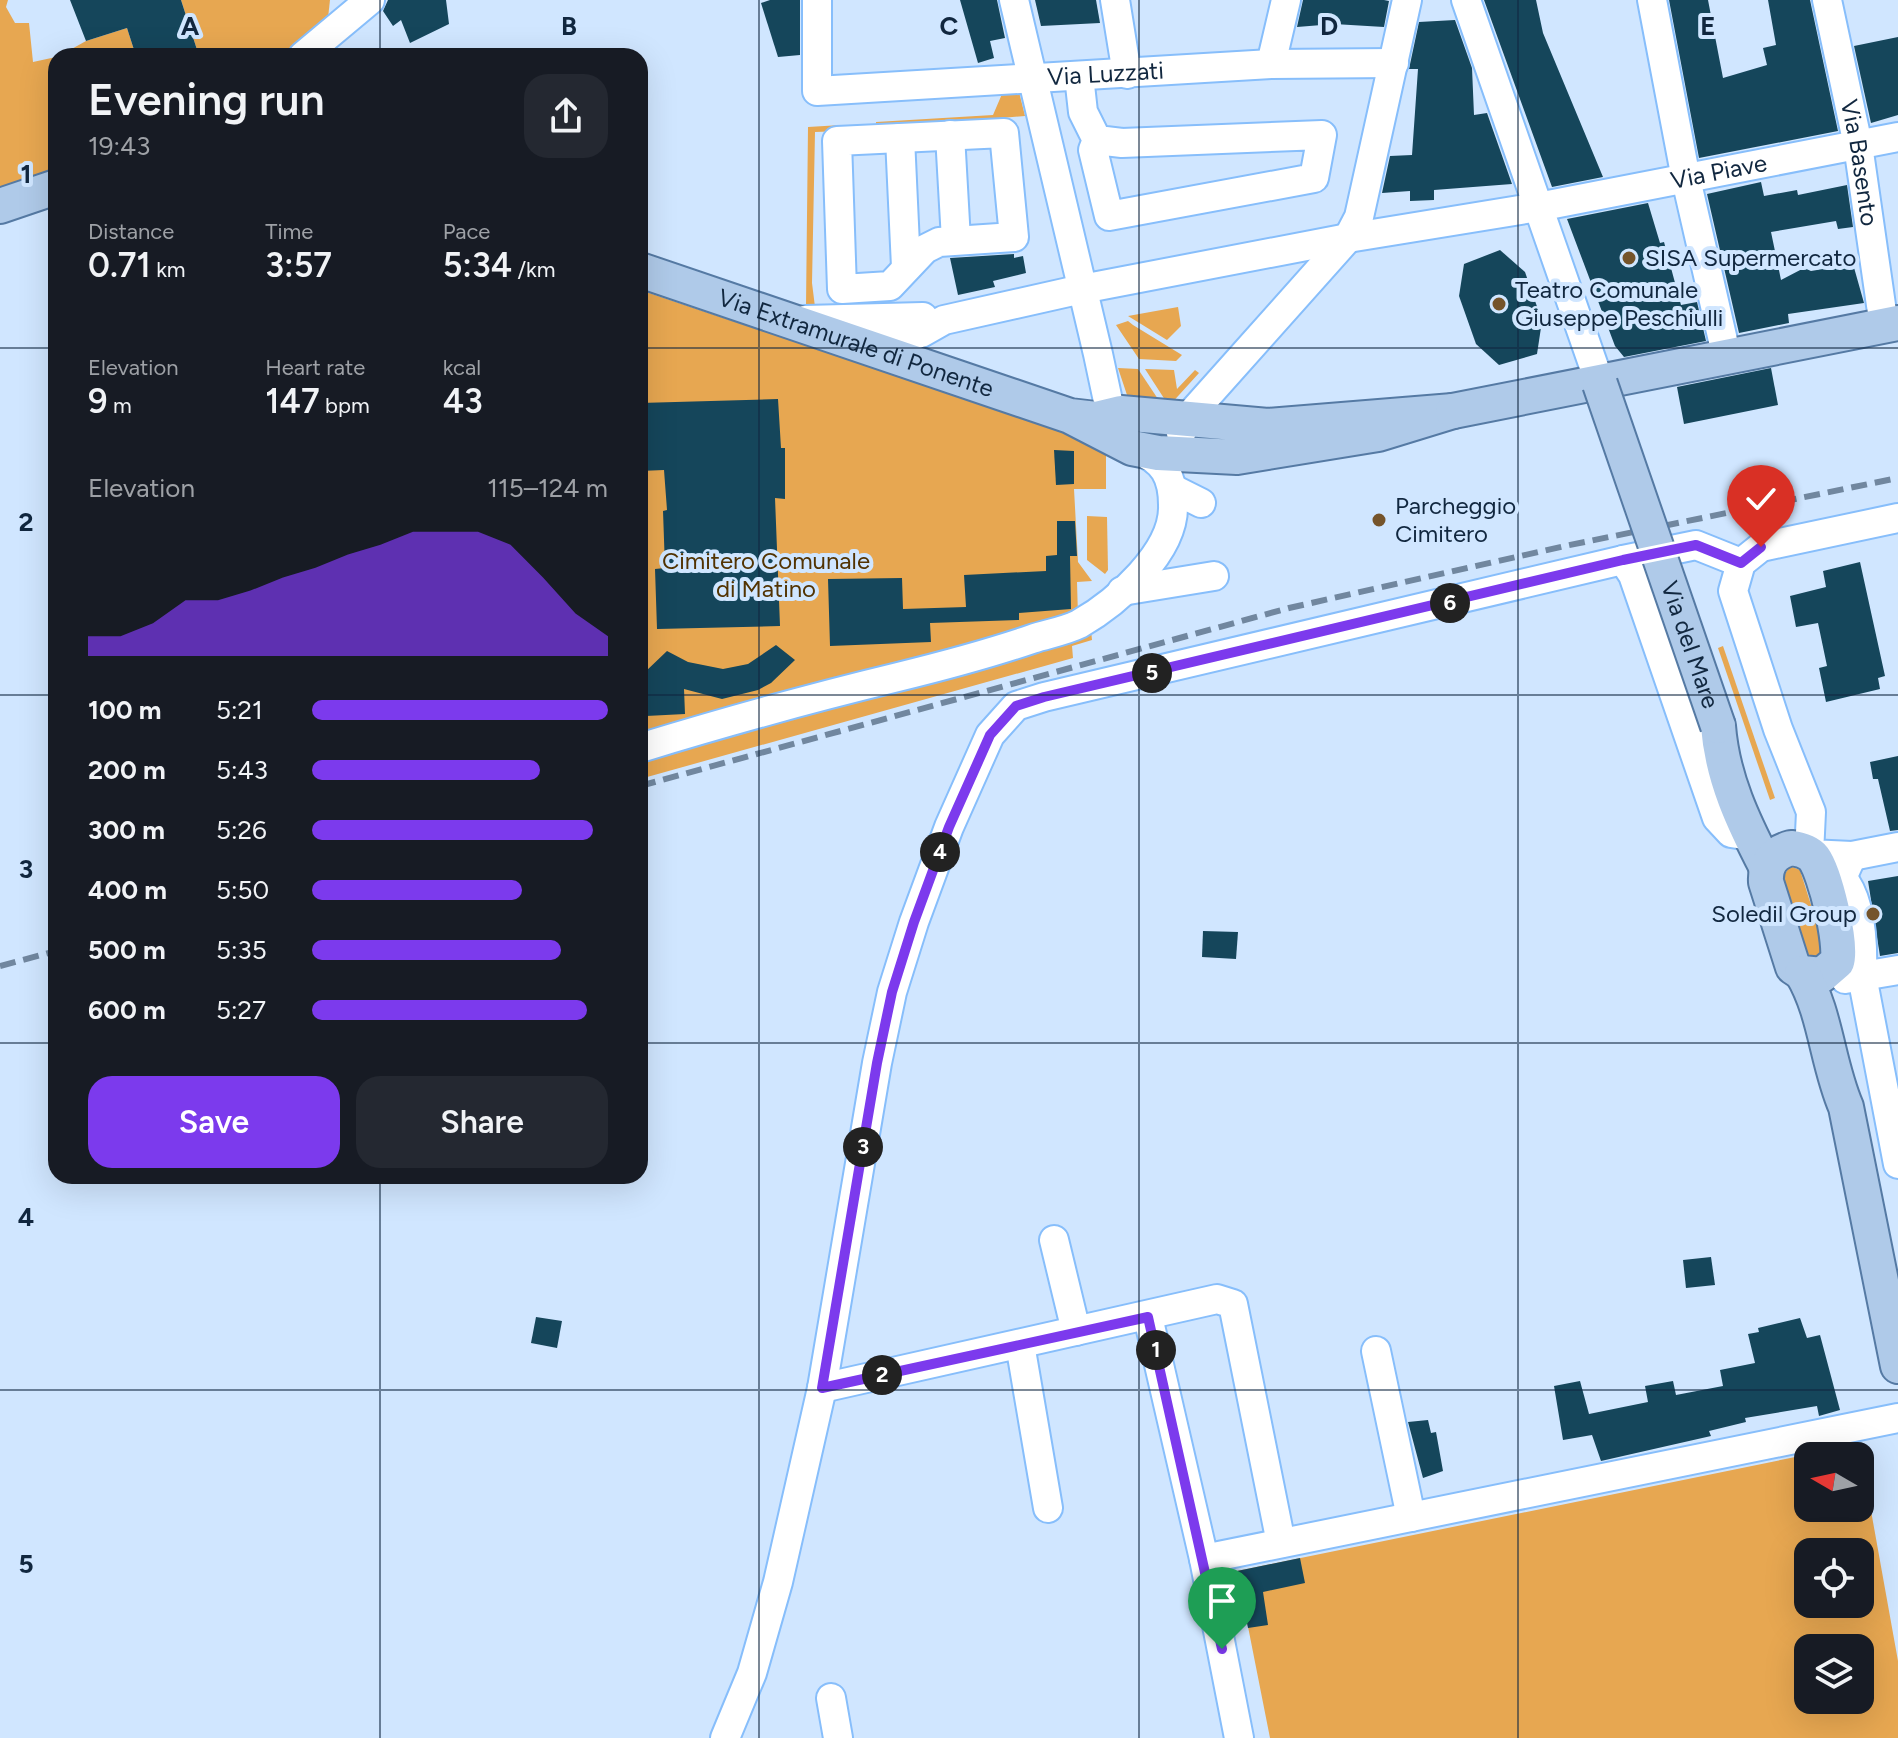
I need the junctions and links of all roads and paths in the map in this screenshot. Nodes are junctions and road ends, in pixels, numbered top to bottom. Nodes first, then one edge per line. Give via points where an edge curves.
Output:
1 (817, 0) edge
2 (1014, 0) edge
3 (1115, 0) edge
4 (1286, 0) edge
5 (1407, 0) edge
6 (1466, 0) edge
7 (1652, 0) edge
8 (1827, 0) edge
9 (355, 5) edge
10 (311, 48) edge
11 (1394, 63) junction
12 (1271, 64) junction
13 (1127, 74) junction
14 (1079, 76) junction
15 (1033, 77) junction
16 (950, 135) junction
17 (1898, 137) edge
18 (900, 138) junction
19 (1097, 140) junction
20 (1858, 145) junction
21 (1686, 179) junction
22 (48, 190) edge
23 (0, 206) edge
24 (1538, 207) junction
25 (1348, 238) junction
26 (956, 240) junction
27 (906, 267) junction
28 (648, 273) edge
29 (1082, 289) junction
30 (1891, 325) edge
31 (861, 335) junction
32 (1727, 358) junction
33 (1600, 384) junction
34 (1453, 411) junction
35 (1188, 420) junction
36 (1116, 432) junction
37 (1168, 468) junction
38 (1201, 503) dead end
39 (1898, 518) edge
40 (1623, 560) junction
41 (1741, 563) junction
42 (1214, 576) dead end
43 (1122, 591) junction
44 (1718, 726) junction
45 (648, 745) edge
46 (1750, 836) junction
47 (1898, 847) edge
48 (1789, 857) junction
49 (1840, 874) junction
50 (1898, 970) edge
51 (1832, 975) junction
52 (1898, 1164) edge
53 (1054, 1240) dead end
54 (1148, 1317) junction
55 (1076, 1331) junction
56 (1020, 1344) junction
57 (1376, 1351) dead end
58 (1898, 1366) edge
59 (822, 1388) junction
60 (1898, 1418) edge
61 (1048, 1508) dead end
62 (1411, 1517) junction
63 (1281, 1543) junction
64 (1204, 1559) junction
65 (831, 1698) dead end
66 (725, 1738) edge
67 (838, 1738) edge
68 (1239, 1738) edge

1 - 15 street, Via Luzzati via 817,91
2 - 15 street
3 - 13 street
4 - 12 street
5 - 11 street
6 - 24 street
7 - 21 street
8 - 20 street, Via Basento
9 - 10 street
11 - 12 street, Via Luzzati
11 - 25 street via 1359,217
12 - 13 street, Via Luzzati
13 - 14 street, Via Luzzati
14 - 15 street, Via Luzzati
14 - 19 street via 1083,112
15 - 29 street
16 - 18 street
16 - 26 street
16 - 26 street via 1004,133 1014,237
17 - 20 street, Via Piave
18 - 27 street
18 - 27 street via 837,141 842,289 890,286
19 - 19 street via 1122,143 1322,135 1314,178 1109,216 1093,150
20 - 21 street, Via Piave
20 - 30 street, Via Basento
21 - 24 street, Via Piave
21 - 32 street
22 - 23 main road
24 - 25 street, Via Piave
24 - 33 street
25 - 29 street, Via Piave
25 - 35 street
26 - 27 street via 925,249
28 - 31 main road, Via Extramurale di Ponente via 788,319
29 - 31 street, Via Piave via 944,320 921,333
29 - 36 street
30 - 32 main road, Via Extramurale di Ponente
31 - 36 main road, Via Extramurale di Ponente
32 - 33 main road, Via Extramurale di Ponente
33 - 34 main road, Via Extramurale di Ponente
33 - 44 main road, Via del Mare, bridge
34 - 35 main road, Via Extramurale di Ponente via 1268,426
34 - 37 main road, Via Extramurale di Ponente via 1378,434
35 - 36 main road, Via Extramurale di Ponente
35 - 37 street
36 - 37 main road, Via Extramurale di Ponente
37 - 38 street
37 - 43 street via 1174,510 1165,544
39 - 41 street via 1761,547
40 - 41 street via 1696,545
40 - 46 street via 1633,575 1717,818 1731,833
40 - 59 street via 1044,697 1016,706 1003,717 949,827 892,992
41 - 48 street via 1733,591 1811,812
42 - 43 street
43 - 45 street via 1078,624 955,663
44 - 46 main road, Via del Mare via 1721,761
44 - 48 main road, Via del Mare via 1739,753 1762,815
46 - 48 main road, Via del Mare
47 - 49 street
48 - 49 main road, Via del Mare via 1816,861
48 - 51 main road, Via del Mare via 1766,882 1788,958
49 - 51 main road, Via del Mare via 1841,952
50 - 51 street
51 - 52 street
51 - 58 main road, Via del Mare via 1849,1075 1846,1107
53 - 55 street
54 - 55 street
54 - 63 street via 1217,1299 1233,1304
54 - 64 street
55 - 56 street
56 - 59 street
56 - 61 street
57 - 62 street
59 - 66 street via 778,1582 752,1673
60 - 62 street
62 - 63 street
63 - 64 street
64 - 68 street
65 - 67 street

